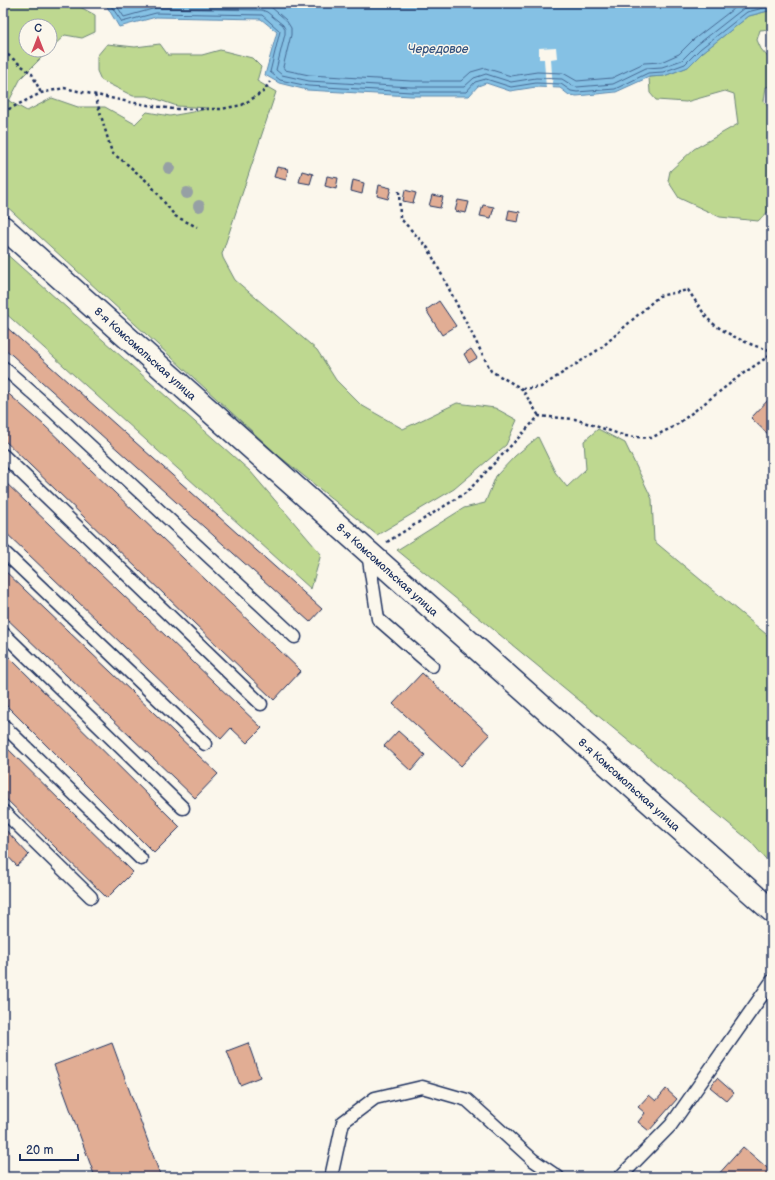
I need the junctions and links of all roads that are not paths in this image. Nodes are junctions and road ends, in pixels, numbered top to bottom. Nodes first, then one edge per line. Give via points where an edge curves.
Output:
1 (3, 227) edge
2 (3, 367) edge
3 (3, 455) edge
4 (3, 551) edge
5 (368, 553) junction
6 (3, 633) edge
7 (295, 637) dead end
8 (432, 666) dead end
9 (261, 704) dead end
10 (3, 725) edge
11 (205, 744) dead end
12 (183, 808) dead end
13 (3, 811) edge
14 (140, 859) dead end
15 (91, 897) dead end
16 (772, 911) edge
17 (772, 982) edge
18 (331, 1177) edge
19 (558, 1177) edge
20 (620, 1177) edge

1 - 5 street, 8-я Комсомольская улица
2 - 7 lane via 67,423
3 - 9 lane
4 - 11 lane
5 - 8 lane via 378,619
5 - 16 street, 8-я Комсомольская улица
6 - 12 lane
10 - 14 lane
13 - 15 lane
17 - 20 lane via 671,1125
18 - 19 lane via 343,1122 375,1098 422,1087 467,1100 533,1160

